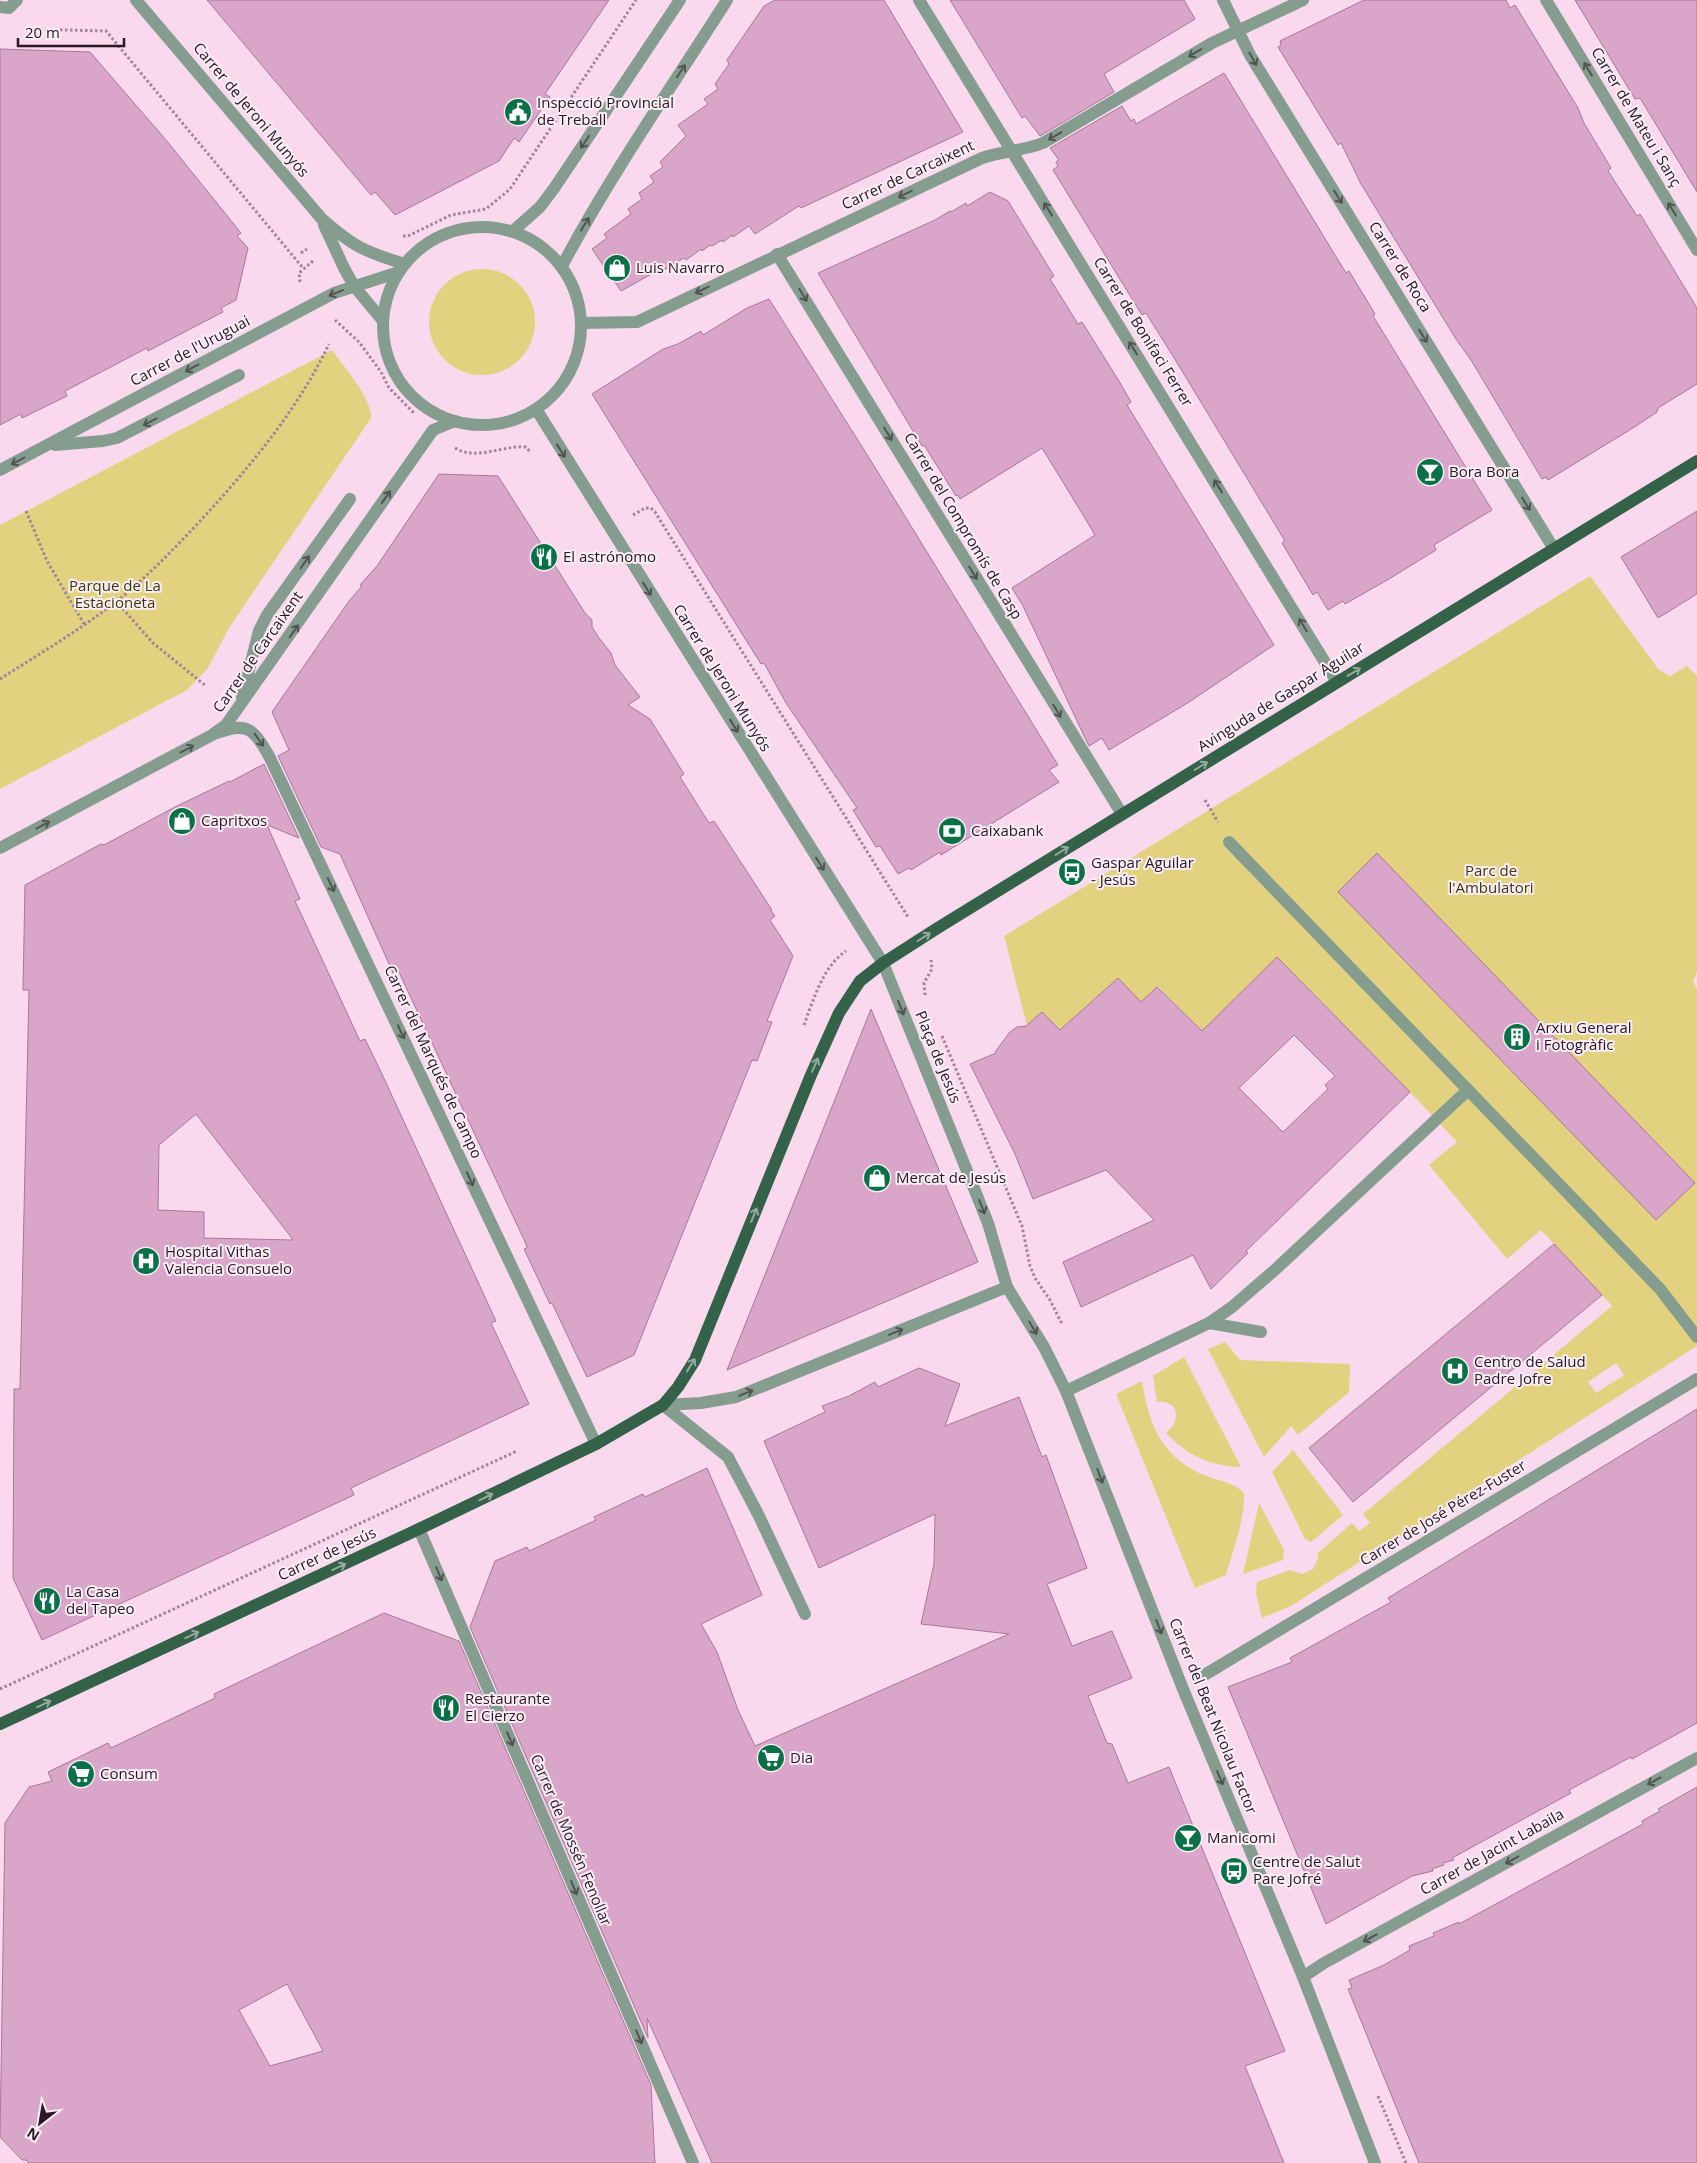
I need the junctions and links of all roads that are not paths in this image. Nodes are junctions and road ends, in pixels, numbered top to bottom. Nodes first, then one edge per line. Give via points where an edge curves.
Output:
1 (17, 0) edge
2 (136, 0) edge
3 (680, 0) edge
4 (727, 0) edge
5 (919, 0) edge
6 (1222, 0) edge
7 (1303, 0) edge
8 (1546, 0) edge
9 (0, 7) edge
10 (1238, 30) junction
11 (1013, 151) junction
12 (321, 218) junction
13 (513, 232) junction
14 (1697, 250) edge
15 (777, 254) junction
16 (562, 266) junction
17 (402, 268) junction
18 (354, 286) junction
19 (383, 321) junction
20 (582, 322) junction
21 (239, 375) dead end
22 (536, 409) junction
23 (455, 421) junction
24 (42, 448) junction
25 (1697, 461) edge
26 (0, 470) edge
27 (350, 499) dead end
28 (1554, 549) junction
29 (1337, 682) junction
30 (234, 716) junction
31 (217, 733) junction
32 (1122, 814) junction
33 (1229, 842) dead end
34 (0, 848) edge
35 (883, 963) junction
36 (1468, 1090) junction
37 (1007, 1287) junction
38 (1209, 1323) junction
39 (1261, 1332) dead end
40 (1697, 1337) edge
41 (1697, 1379) edge
42 (1066, 1391) junction
43 (663, 1404) junction
44 (596, 1444) junction
45 (419, 1529) junction
46 (805, 1614) dead end
47 (1206, 1674) dead end
48 (0, 1724) edge
49 (1697, 1758) edge
50 (1303, 1977) junction
51 (693, 2163) edge
52 (1375, 2163) edge

1 - 9 street via 9,8
2 - 12 street, Carrer de Jeroni Munyós
3 -> 13 street via 555,187 540,207
16 -> 4 street via 580,232
5 - 11 street, Carrer de Bonifaci Ferrer
6 - 10 street, Carrer de Roca
7 - 10 street, Carrer de Carcaixent
14 -> 8 street, Carrer de Mateu i Sanç
10 -> 11 street, Carrer de Carcaixent via 1043,143
10 -> 28 street, Carrer de Roca via 1250,55
11 -> 15 street, Carrer de Carcaixent via 982,158
29 -> 11 street, Carrer de Bonifaci Ferrer
12 - 17 street, Carrer de Jeroni Munyós via 344,239
12 - 18 street, Carrer de Jeroni Munyós
13 - 16 street via 545,249
13 - 17 street via 488,227 461,229 437,238 413,254
15 -> 20 street, Carrer de Carcaixent via 637,322
15 -> 32 street, Carrer del Compromís de Casp
16 - 20 street via 577,296
17 - 18 street, Carrer de l'Uruguai
17 - 19 street via 385,305
18 - 19 street, Carrer de Jeroni Munyós
18 -> 24 street, Carrer de l'Uruguai via 334,293
19 - 23 street via 392,367 409,392 429,409
20 - 22 street via 572,367 557,392
21 -> 24 street via 117,438
22 - 23 street via 516,419 495,424
22 -> 35 street, Carrer de Jeroni Munyós
30 -> 23 street, Carrer de Carcaixent via 433,430
24 -> 26 street, Carrer de l'Uruguai
25 - 28 main road, Avinguda de Gaspar Aguilar
30 -> 27 street via 248,680 259,631 267,615
29 -> 28 main road, Avinguda de Gaspar Aguilar
32 -> 29 main road, Avinguda de Gaspar Aguilar
30 - 31 street, Carrer de Carcaixent
34 -> 31 street, Carrer de Carcaixent
31 -> 44 street, Carrer del Marqués de Campo via 240,726 252,730 269,756
35 -> 32 main road, Avinguda de Gaspar Aguilar
33 - 36 street
35 -> 37 street, Plaça de Jesús via 988,1223
43 -> 35 main road via 695,1360 839,1013 860,981
36 - 38 street via 1277,1268
36 - 40 street via 1660,1289
37 -> 42 street, Carrer del Beat Nicolau Factor via 1044,1347
43 -> 37 street via 736,1397
38 - 39 street
38 - 42 street
41 - 47 street, Carrer de José Pérez-Fuster
42 -> 50 street, Carrer del Beat Nicolau Factor via 1183,1689
43 - 44 main road, Carrer de Jesús
43 - 46 street via 728,1457
45 -> 44 main road, Carrer de Jesús
48 -> 45 main road, Carrer de Jesús
45 -> 51 street, Carrer de Mossén Fenollar
49 -> 50 street, Carrer de Jacint Labaila
50 - 52 street, Carrer del Beat Nicolau Factor

